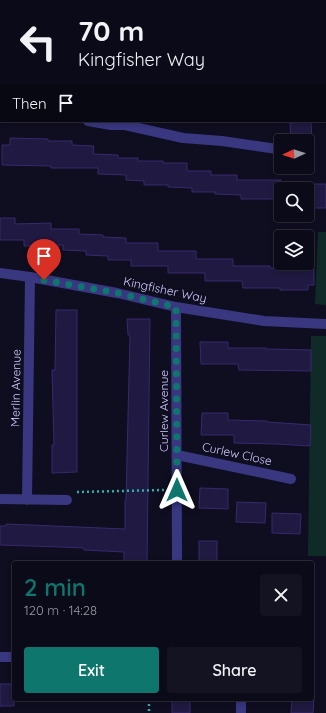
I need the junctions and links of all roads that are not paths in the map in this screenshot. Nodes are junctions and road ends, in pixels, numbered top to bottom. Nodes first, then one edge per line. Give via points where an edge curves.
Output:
1 (94, 122) edge
2 (125, 123) edge
3 (274, 149) edge
4 (0, 273) edge
5 (30, 277) junction
6 (176, 307) junction
7 (326, 324) edge
8 (177, 455) junction
9 (291, 479) dead end
10 (0, 499) edge
11 (27, 500) junction
12 (66, 500) road end
13 (176, 561) edge
14 (0, 657) edge
15 (12, 657) edge
16 (241, 701) edge
17 (241, 713) edge

1 - 2 street via 111,125
2 - 3 street via 183,138
4 - 5 street, Kingfisher Way
5 - 6 street, Kingfisher Way
5 - 11 street, Merlin Avenue
6 - 7 street, Kingfisher Way via 264,321
6 - 8 street, Curlew Avenue
8 - 9 street, Curlew Close
8 - 13 street, Curlew Avenue
10 - 11 street
11 - 12 street
14 - 15 street
16 - 17 street

